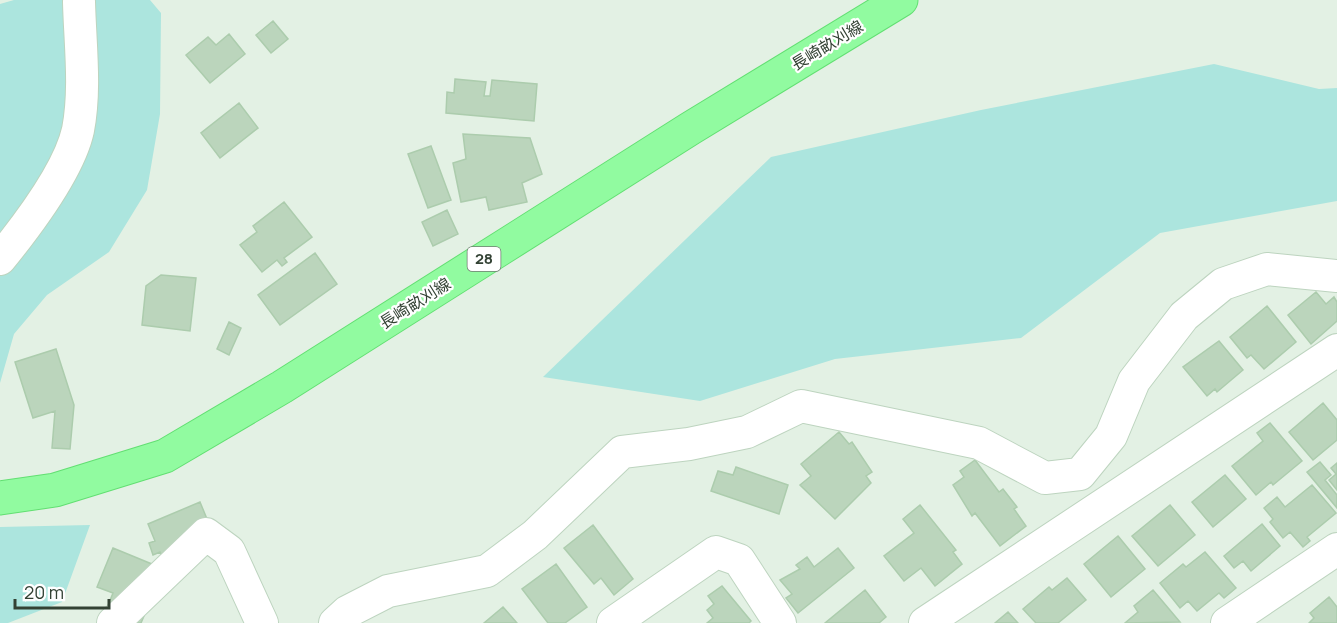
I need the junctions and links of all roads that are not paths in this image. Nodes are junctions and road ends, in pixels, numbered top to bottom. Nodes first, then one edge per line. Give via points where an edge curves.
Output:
1 (902, 0) edge
2 (79, 2) dead end
3 (0, 259) edge
4 (1337, 276) edge
5 (1337, 350) edge
6 (0, 498) edge
7 (1337, 549) edge
8 (113, 623) edge
9 (262, 623) edge
10 (335, 623) edge
11 (613, 623) edge
12 (780, 623) edge
13 (925, 623) edge
14 (1227, 623) edge

1 - 6 main road, 長崎畝刈線 / 28 via 165,456 55,490
2 - 3 street via 78,131 66,161 24,229
4 - 10 street via 1267,269 1223,284 1184,316 1134,381 1111,436 1080,474 1046,478 979,443 801,406 747,432 622,452 535,536 487,571 388,591 347,612
5 - 13 street
7 - 14 street
8 - 9 street via 206,534 229,550
11 - 12 street via 716,552 739,560

